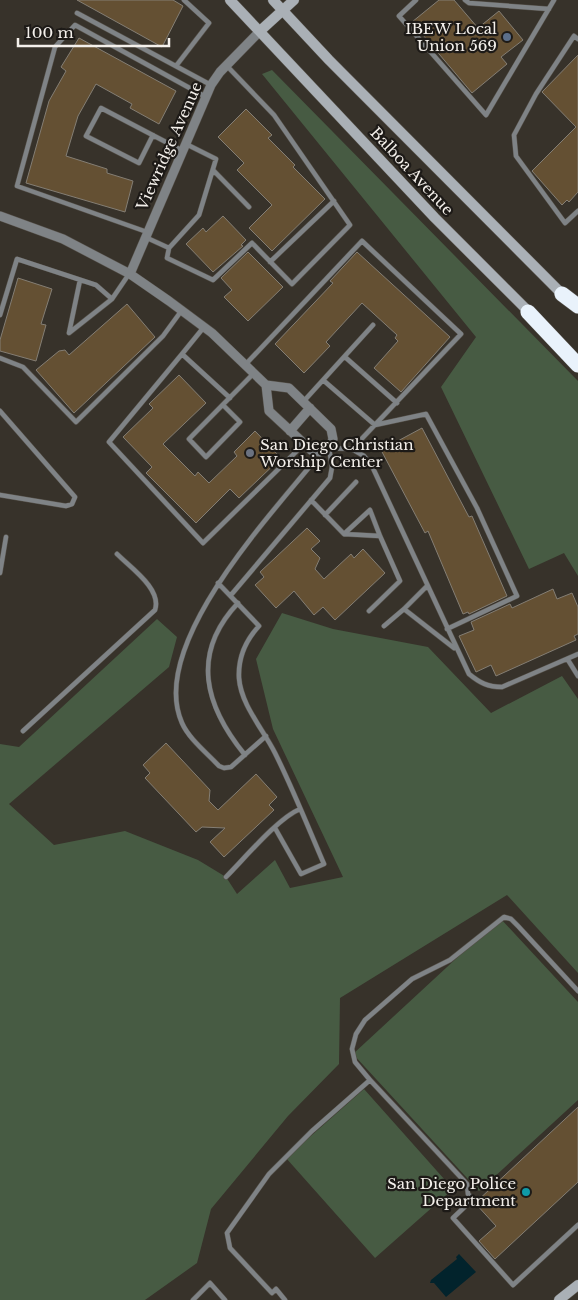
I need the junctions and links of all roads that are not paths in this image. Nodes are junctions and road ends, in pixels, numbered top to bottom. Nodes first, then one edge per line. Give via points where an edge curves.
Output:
1 (184, 0) edge
2 (230, 0) edge
3 (273, 0) edge
4 (294, 0) edge
5 (416, 0) edge
6 (465, 0) edge
7 (554, 0) edge
8 (549, 9) junction
9 (283, 10) junction
10 (77, 13) dead end
11 (260, 32) junction
12 (578, 39) edge
13 (176, 66) junction
14 (227, 66) junction
15 (211, 85) junction
16 (206, 97) junction
17 (153, 135) junction
18 (184, 147) junction
19 (213, 170) junction
20 (334, 201) junction
21 (249, 207) dead end
22 (578, 211) edge
23 (0, 216) edge
24 (146, 235) junction
25 (169, 248) junction
26 (270, 262) junction
27 (130, 274) junction
28 (80, 280) junction
29 (562, 294) joint
30 (112, 299) junction
31 (578, 308) edge
32 (182, 310) junction
33 (528, 312) junction
34 (0, 315) edge
35 (373, 325) dead end
36 (204, 328) junction
37 (182, 354) junction
38 (345, 357) junction
39 (0, 358) edge
40 (578, 358) edge
41 (245, 365) junction
42 (578, 365) edge
43 (254, 373) junction
44 (323, 380) junction
45 (266, 385) junction
46 (230, 398) junction
47 (397, 403) junction
48 (223, 405) junction
49 (306, 405) junction
50 (0, 411) edge
51 (375, 425) junction
52 (290, 430) junction
53 (304, 444) junction
54 (329, 448) junction
55 (352, 449) junction
56 (315, 452) junction
57 (356, 482) dead end
58 (0, 495) edge
59 (311, 500) junction
60 (325, 515) junction
61 (344, 534) junction
62 (380, 536) junction
63 (6, 537) dead end
64 (117, 554) dead end
65 (1, 563) edge
66 (0, 574) edge
67 (218, 583) junction
68 (428, 586) junction
69 (231, 595) junction
70 (238, 603) junction
71 (404, 609) junction
72 (369, 611) dead end
73 (384, 626) dead end
74 (447, 629) junction
75 (456, 648) junction
76 (578, 654) edge
77 (568, 660) junction
78 (578, 676) edge
79 (23, 731) dead end
80 (266, 736) junction
81 (245, 755) junction
82 (300, 809) junction
83 (275, 828) junction
84 (226, 877) dead end
85 (578, 992) edge
86 (370, 1080) junction
87 (578, 1224) edge
88 (578, 1285) edge
89 (193, 1300) edge
90 (225, 1300) edge
91 (286, 1300) edge
92 (559, 1300) edge

1 - 13 lane via 209,23
2 - 11 main road, Balboa Avenue
3 - 9 main road, Balboa Avenue
4 - 9 main road, Viewridge Avenue
5 - 8 lane via 399,16 486,115
6 - 8 lane via 469,4
7 - 8 lane
9 - 11 main road, Viewridge Avenue
9 - 29 main road, Balboa Avenue
10 - 13 lane
11 - 14 street, Viewridge Avenue
11 - 33 main road, Balboa Avenue
12 - 22 lane via 574,36 514,135 516,156 565,223
13 - 15 lane
14 - 15 street, Viewridge Avenue
14 - 20 lane via 274,115
15 - 16 street, Viewridge Avenue
16 - 18 street, Viewridge Avenue
16 - 24 lane via 75,25 55,47 17,186
17 - 17 lane via 100,108 86,136 139,163
17 - 18 lane
18 - 19 lane via 216,159
18 - 24 street, Viewridge Avenue
19 - 21 lane
19 - 25 lane via 199,215
20 - 26 lane
20 - 26 lane via 350,225 292,284
23 - 27 street via 63,239
24 - 25 lane
24 - 27 street, Viewridge Avenue
25 - 26 lane via 167,258 213,280 252,243
27 - 30 lane
27 - 32 street
28 - 30 lane via 96,285
28 - 30 lane via 69,333
28 - 34 lane via 17,259
29 - 31 highway
32 - 36 street
32 - 39 lane via 163,336 76,422 24,367
33 - 40 main road, Balboa Avenue
33 - 42 highway
35 - 38 lane
36 - 37 lane
36 - 41 street
37 - 46 lane
37 - 53 lane via 109,442 203,542
38 - 44 lane
38 - 47 lane
41 - 43 street
41 - 47 lane via 362,241 462,334
43 - 45 street
43 - 46 lane
44 - 49 lane
44 - 51 lane
45 - 49 street via 289,388
45 - 52 street via 269,411
46 - 48 lane
47 - 51 lane
48 - 48 lane via 189,439 206,457 240,422
49 - 52 street
49 - 54 street via 331,429 333,439
50 - 58 lane via 75,497 72,504 66,506
51 - 55 lane
51 - 74 lane via 426,414 477,508 517,596
52 - 53 street
53 - 56 street
54 - 55 lane
54 - 56 street
54 - 59 lane via 330,478
55 - 68 lane via 372,466
56 - 67 lane via 311,465
57 - 60 lane
59 - 60 lane
59 - 69 lane
60 - 61 lane
61 - 62 lane
61 - 62 lane via 370,510
62 - 72 lane via 400,581
63 - 65 lane
64 - 79 lane via 152,589 157,601 154,610
65 - 66 lane
67 - 69 lane
67 - 81 lane via 197,622 182,662 177,685 178,710 187,730 219,766 231,767
68 - 71 lane
68 - 74 lane
69 - 70 lane
70 - 80 lane via 259,626 251,634 244,651 239,679 246,702
70 - 81 lane via 214,640 209,679 215,710
71 - 73 lane
71 - 75 lane
74 - 75 lane
75 - 77 lane via 469,674 490,687 502,687
76 - 77 lane
77 - 78 lane
80 - 81 lane
80 - 82 lane
82 - 83 lane
82 - 83 lane via 324,864 301,874
83 - 84 lane
85 - 86 lane via 514,922 502,918 450,960 412,979 365,1020 352,1049 355,1062
86 - 87 lane via 467,1184 468,1194 473,1199 453,1218 513,1284
86 - 91 lane via 269,1174 227,1233 230,1248 272,1293 276,1290
88 - 92 main road
89 - 90 lane via 210,1283

